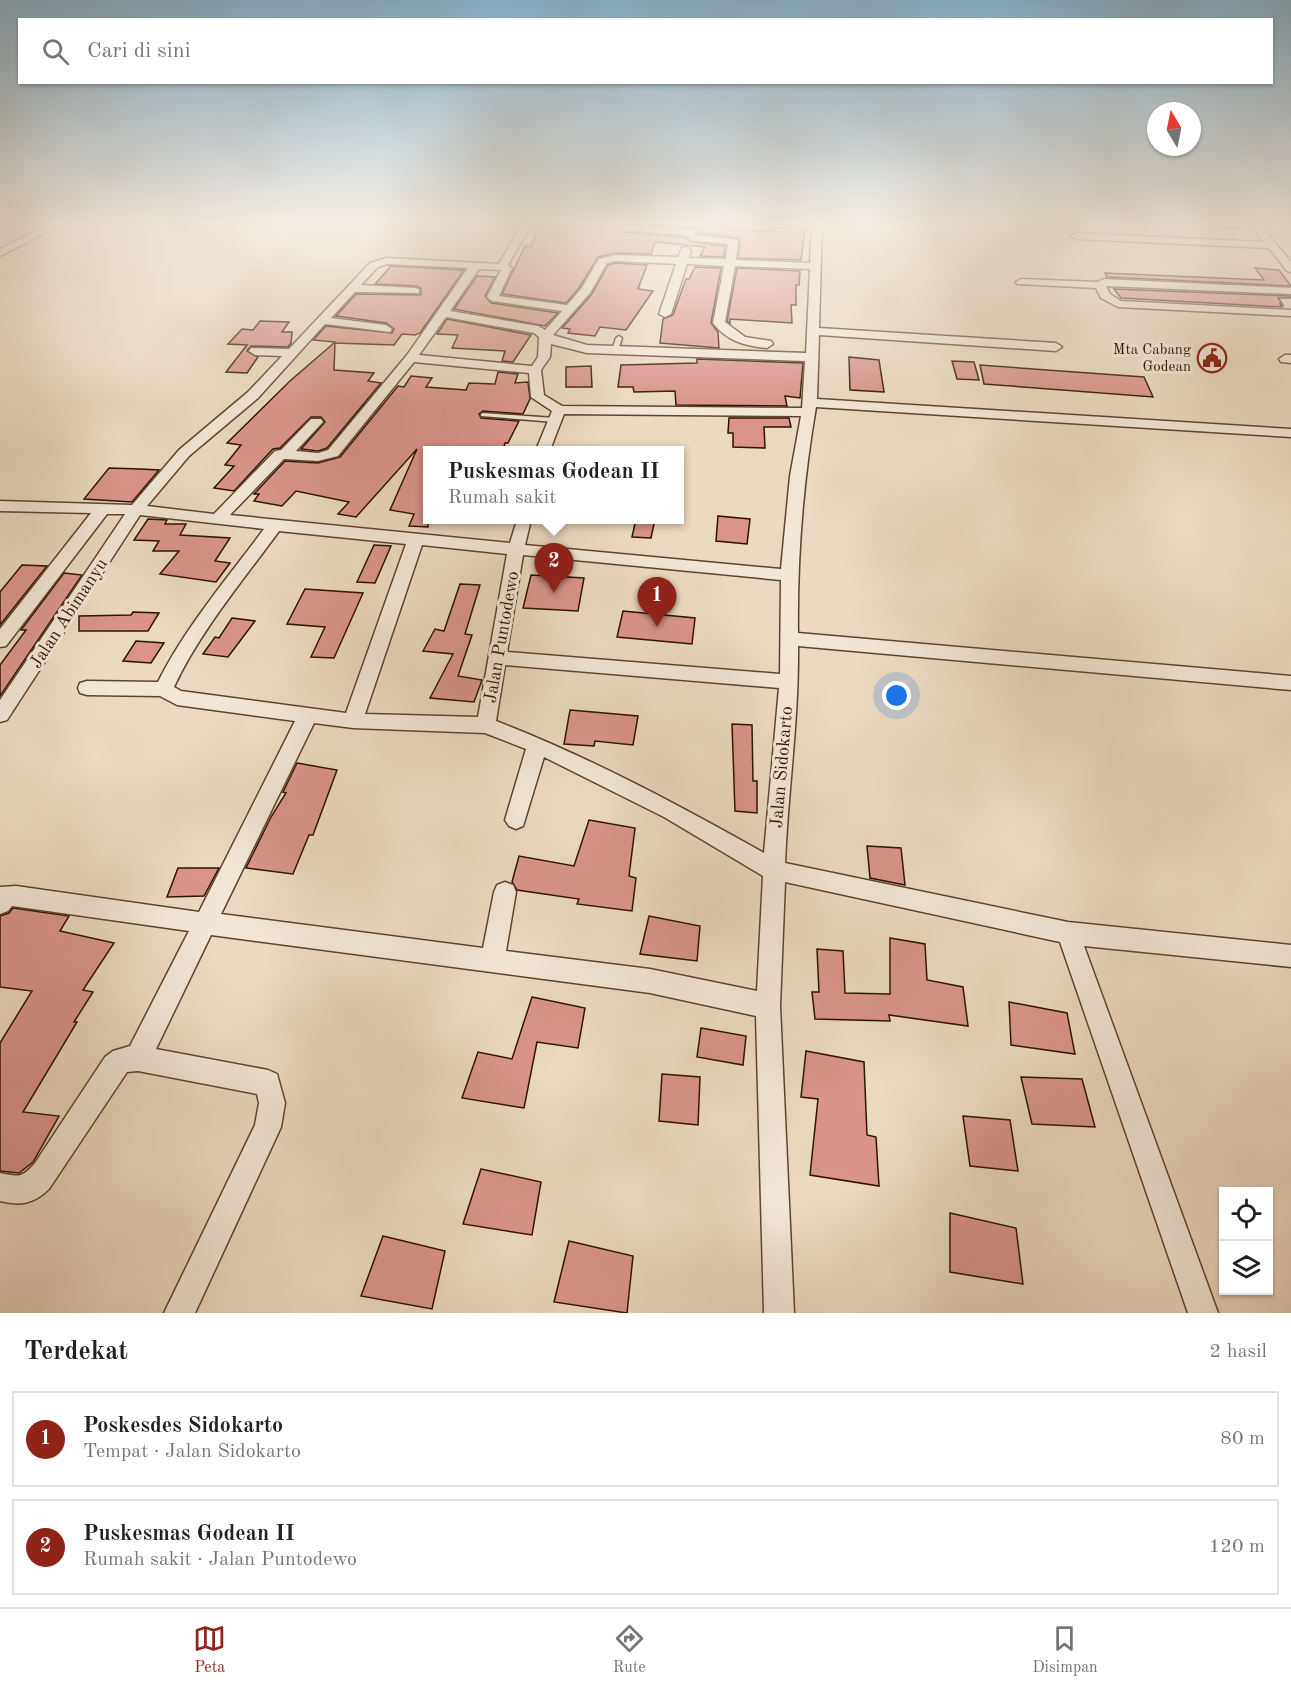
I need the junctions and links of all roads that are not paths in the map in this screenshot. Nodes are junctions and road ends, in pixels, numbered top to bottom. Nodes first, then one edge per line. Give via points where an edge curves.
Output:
1 (356, 283) edge
2 (463, 283) edge
3 (499, 283) edge
4 (590, 283) edge
5 (674, 283) edge
6 (726, 283) edge
7 (815, 283) edge
8 (1055, 283) edge
9 (1130, 283) edge
10 (1100, 285) joint
11 (351, 288) junction
12 (415, 291) dead end
13 (1291, 291) edge
14 (571, 309) junction
15 (442, 313) junction
16 (1291, 313) edge
17 (665, 314) dead end
18 (321, 320) junction
19 (386, 328) dead end
20 (545, 337) junction
21 (810, 346) junction
22 (1056, 347) dead end
23 (255, 351) dead end
24 (292, 353) junction
25 (411, 358) junction
26 (534, 370) junction
27 (808, 407) junction
28 (483, 415) dead end
29 (557, 415) junction
30 (316, 422) dead end
31 (1291, 433) edge
32 (545, 446) edge
33 (286, 453) junction
34 (0, 506) edge
35 (103, 509) junction
36 (136, 510) junction
37 (219, 518) junction
38 (523, 524) edge
39 (275, 525) junction
40 (416, 539) junction
41 (516, 549) junction
42 (789, 575) junction
43 (790, 639) junction
44 (0, 641) edge
45 (498, 658) junction
46 (789, 682) junction
47 (1288, 683) edge
48 (87, 688) dead end
49 (164, 690) junction
50 (0, 715) edge
51 (308, 715) junction
52 (353, 721) junction
53 (486, 726) junction
54 (537, 745) junction
55 (516, 820) dead end
56 (773, 870) junction
57 (505, 892) dead end
58 (2, 898) edge
59 (204, 923) junction
60 (1068, 933) junction
61 (1291, 956) edge
62 (492, 961) junction
63 (768, 1006) junction
64 (138, 1058) junction
65 (0, 1187) edge
66 (179, 1313) edge
67 (779, 1313) edge
68 (1203, 1313) edge

1 - 11 street, Jalan Abimanyu
2 - 15 street
3 - 14 street via 493,297 496,299
4 - 14 street
5 - 17 street
6 - 21 street via 720,324 729,335 746,342
7 - 21 street, Jalan Sidokarto
8 - 10 street
9 - 13 street
10 - 16 street via 1106,296 1118,304
11 - 12 street
11 - 18 street, Jalan Abimanyu
14 - 20 street
15 - 20 street via 538,330
15 - 25 street
18 - 19 street
18 - 24 street, Jalan Abimanyu
20 - 21 street via 580,348 617,344
20 - 26 street via 544,357
21 - 22 street
21 - 27 street, Jalan Sidokarto
23 - 24 street
24 - 36 street, Jalan Abimanyu via 252,395 184,453
25 - 26 street
25 - 33 street via 333,453 318,457
26 - 29 street via 538,397
27 - 29 street
27 - 31 street
27 - 42 street, Jalan Sidokarto via 797,476
28 - 29 lane
29 - 32 street
30 - 33 street
33 - 37 street via 278,456
34 - 35 street
35 - 36 street
35 - 44 street
36 - 37 street
36 - 50 street, Jalan Abimanyu
37 - 39 street
38 - 41 street, Jalan Puntodewo
39 - 40 street
39 - 49 street via 220,600
40 - 41 street
40 - 52 street
41 - 42 street
41 - 45 street, Jalan Puntodewo
42 - 43 street, Jalan Sidokarto
43 - 46 street, Jalan Sidokarto
43 - 47 street
45 - 46 street
45 - 53 street, Jalan Puntodewo
46 - 56 street, Jalan Sidokarto
48 - 49 street
49 - 51 street via 177,698
51 - 52 street
51 - 59 street
52 - 53 street
53 - 54 street
54 - 55 street
54 - 56 street via 671,811
56 - 60 street
56 - 63 street, Jalan Sidokarto
57 - 62 street
58 - 59 street
59 - 62 street
59 - 64 street
60 - 61 street
60 - 68 street
62 - 63 street via 650,981
63 - 67 street, Jalan Sidokarto
64 - 65 street via 122,1060 114,1066 33,1187 21,1192
64 - 66 street via 268,1083 272,1103 268,1127

